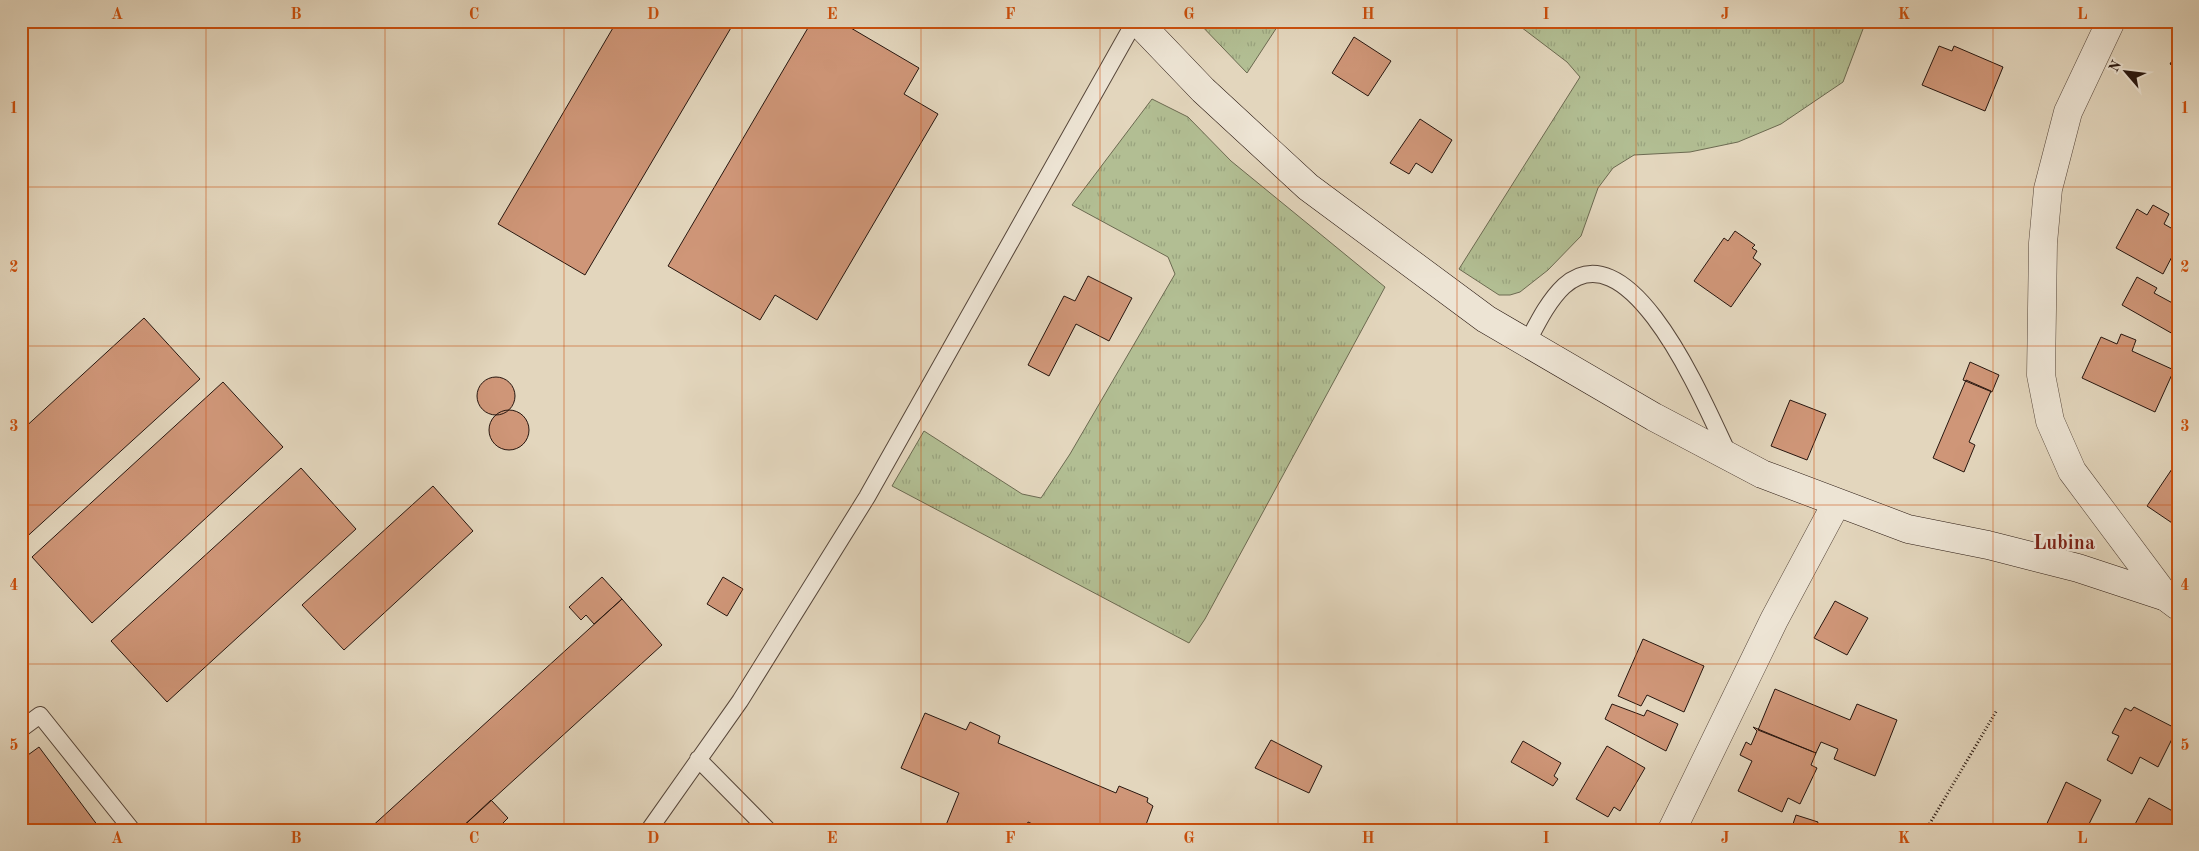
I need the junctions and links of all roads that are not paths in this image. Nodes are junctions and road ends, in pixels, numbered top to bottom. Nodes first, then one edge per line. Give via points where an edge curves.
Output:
1 (1136, 21) edge
2 (2111, 21) edge
3 (1527, 344) junction
4 (1731, 459) junction
5 (1836, 504) junction
6 (2172, 601) edge
7 (21, 729) edge
8 (698, 759) junction
9 (132, 830) edge
10 (649, 830) edge
11 (768, 830) edge
12 (1672, 830) edge

1 - 3 street via 1203,90 1308,187 1486,319
1 - 8 lane via 867,497 740,701
2 - 6 street via 2068,112 2048,190 2043,243 2041,375 2050,421 2072,472
3 - 4 street
3 - 4 lane via 1540,317 1564,286 1579,277 1596,274 1623,285 1642,300 1680,356
4 - 5 street
5 - 6 street via 1908,529 2051,561
5 - 12 street via 1774,620
7 - 9 lane via 40,715
8 - 10 lane
8 - 11 lane

